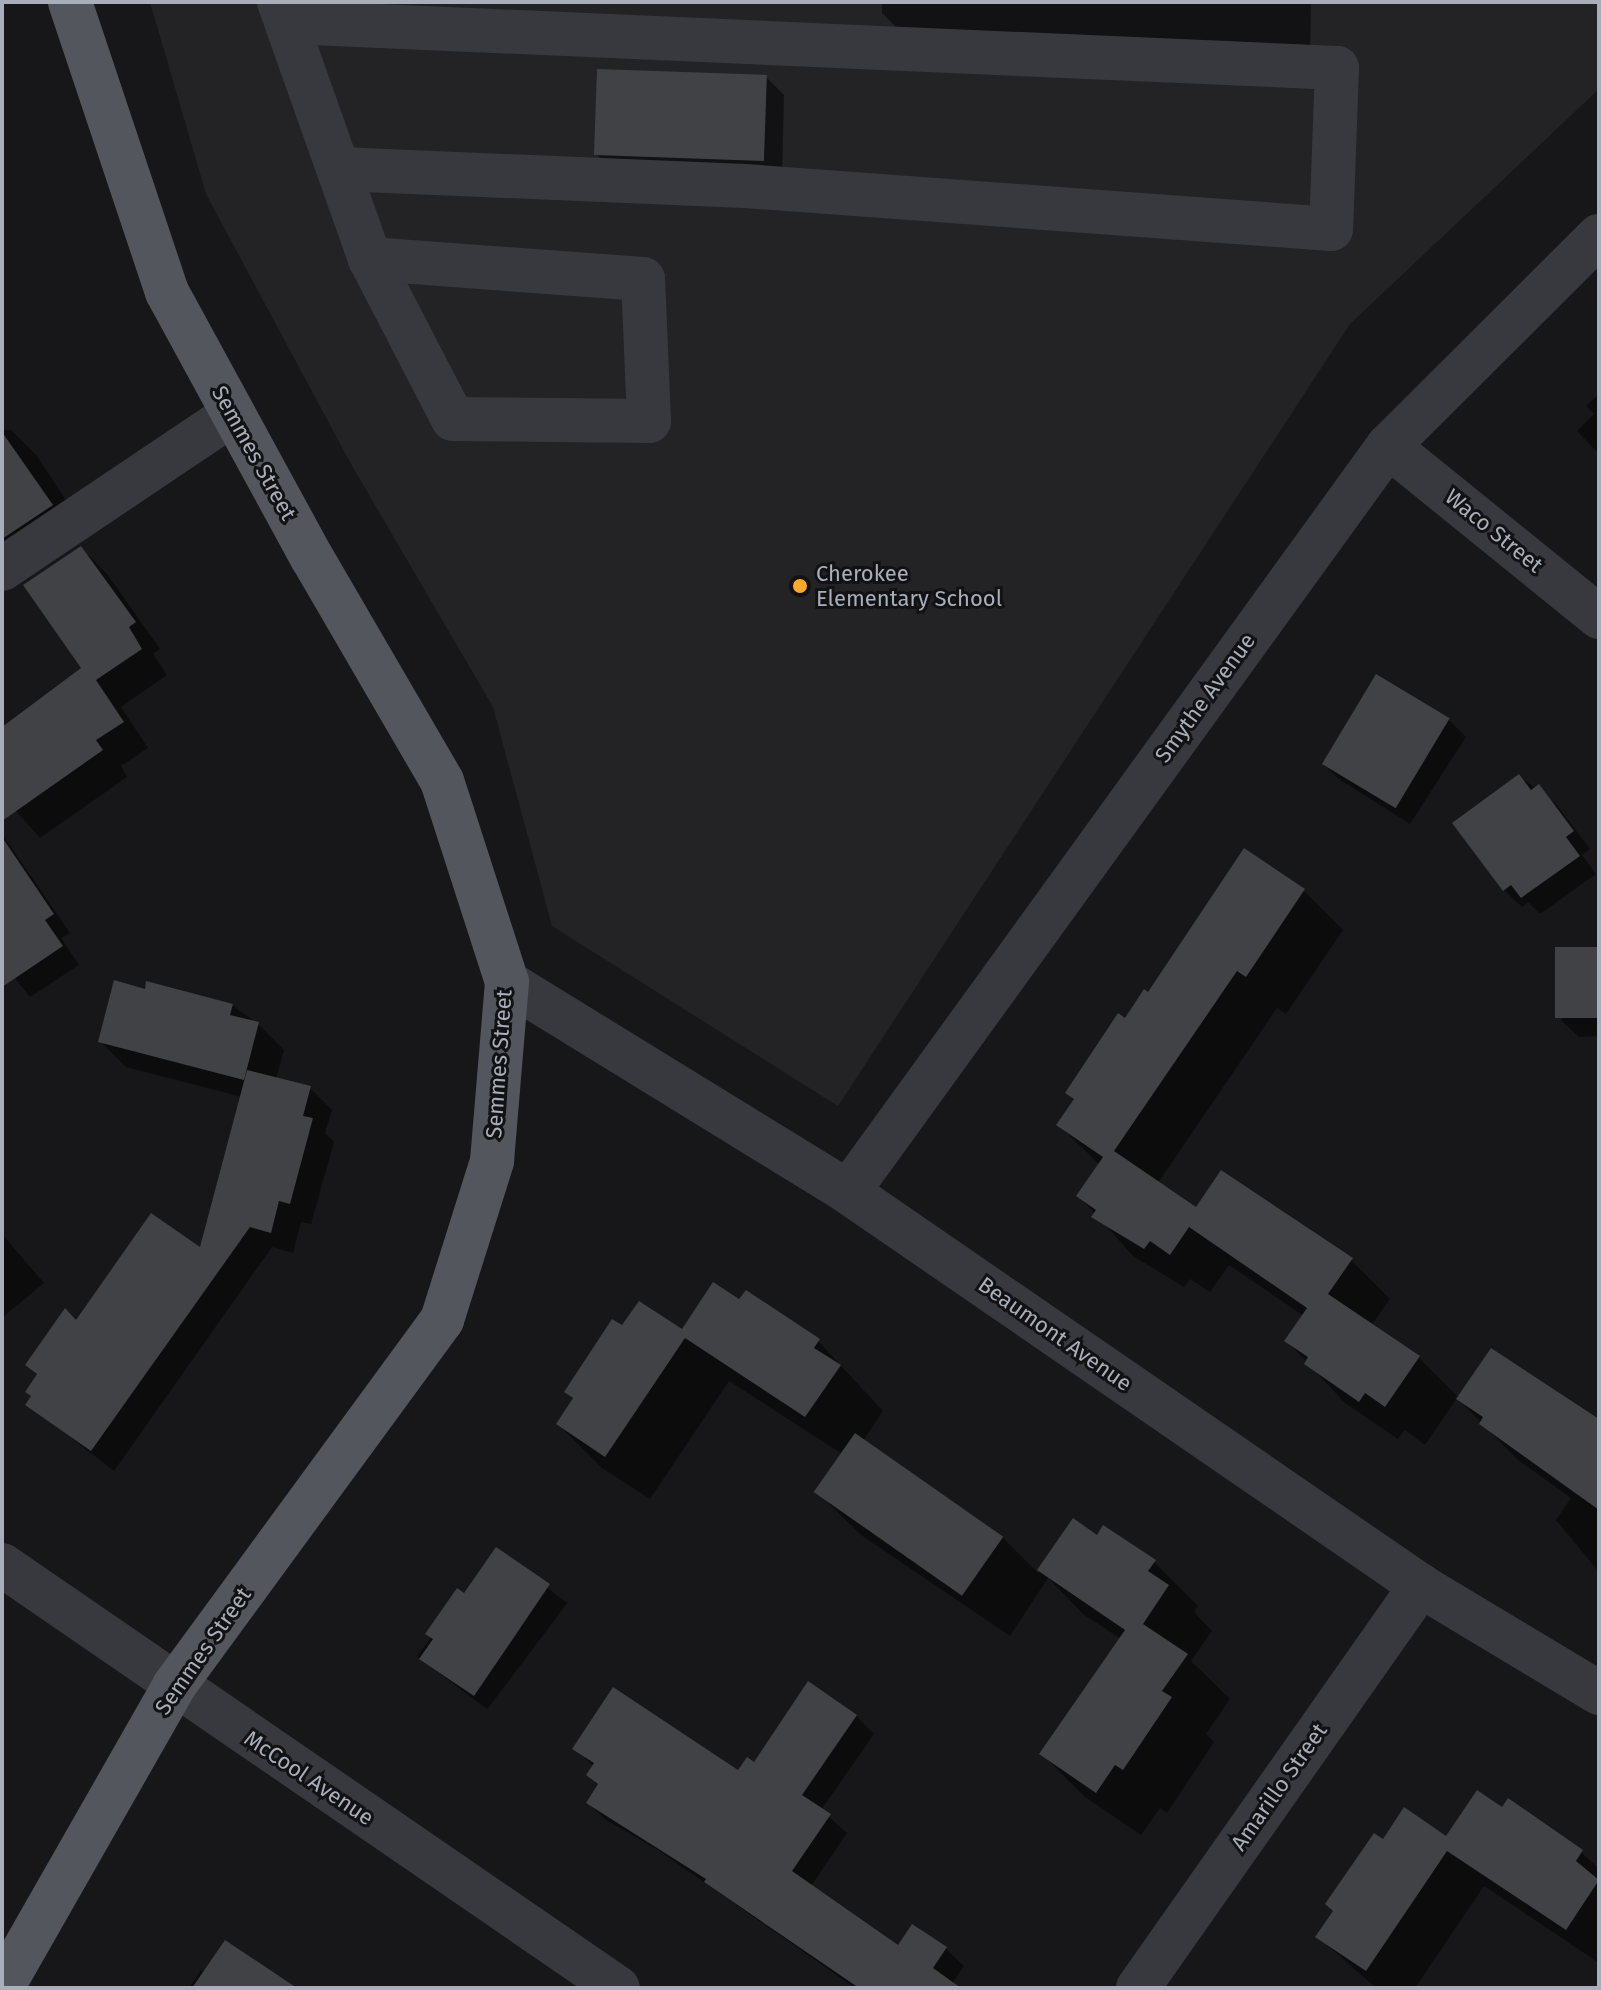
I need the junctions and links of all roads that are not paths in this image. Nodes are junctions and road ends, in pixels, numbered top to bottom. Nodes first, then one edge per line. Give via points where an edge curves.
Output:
1 (70, 2) edge
2 (284, 12) edge
3 (340, 169) junction
4 (1599, 236) edge
5 (370, 259) junction
6 (233, 414) junction
7 (1388, 446) junction
8 (2, 569) edge
9 (1599, 617) edge
10 (507, 982) junction
11 (848, 1192) junction
12 (2, 1565) edge
13 (1421, 1586) junction
14 (174, 1686) junction
15 (1599, 1693) edge
16 (2, 1988) edge
17 (618, 1988) edge
18 (1138, 1988) edge

1 - 6 main road, Semmes Street via 167,292
2 - 3 street
2 - 3 street via 1337,68 1331,229 745,186
3 - 5 street
4 - 7 street, Smythe Avenue
5 - 5 street via 453,419 649,421 643,279
6 - 8 street
6 - 10 main road, Semmes Street via 442,781
7 - 9 street, Waco Street
7 - 11 street, Smythe Avenue
10 - 11 street, Beaumont Avenue
10 - 14 main road, Semmes Street via 492,1161 442,1320
11 - 13 street, Beaumont Avenue
12 - 14 street, McCool Avenue
13 - 15 street, Beaumont Avenue
13 - 18 street, Amarillo Street
14 - 16 main road, Semmes Street
14 - 17 street, McCool Avenue

